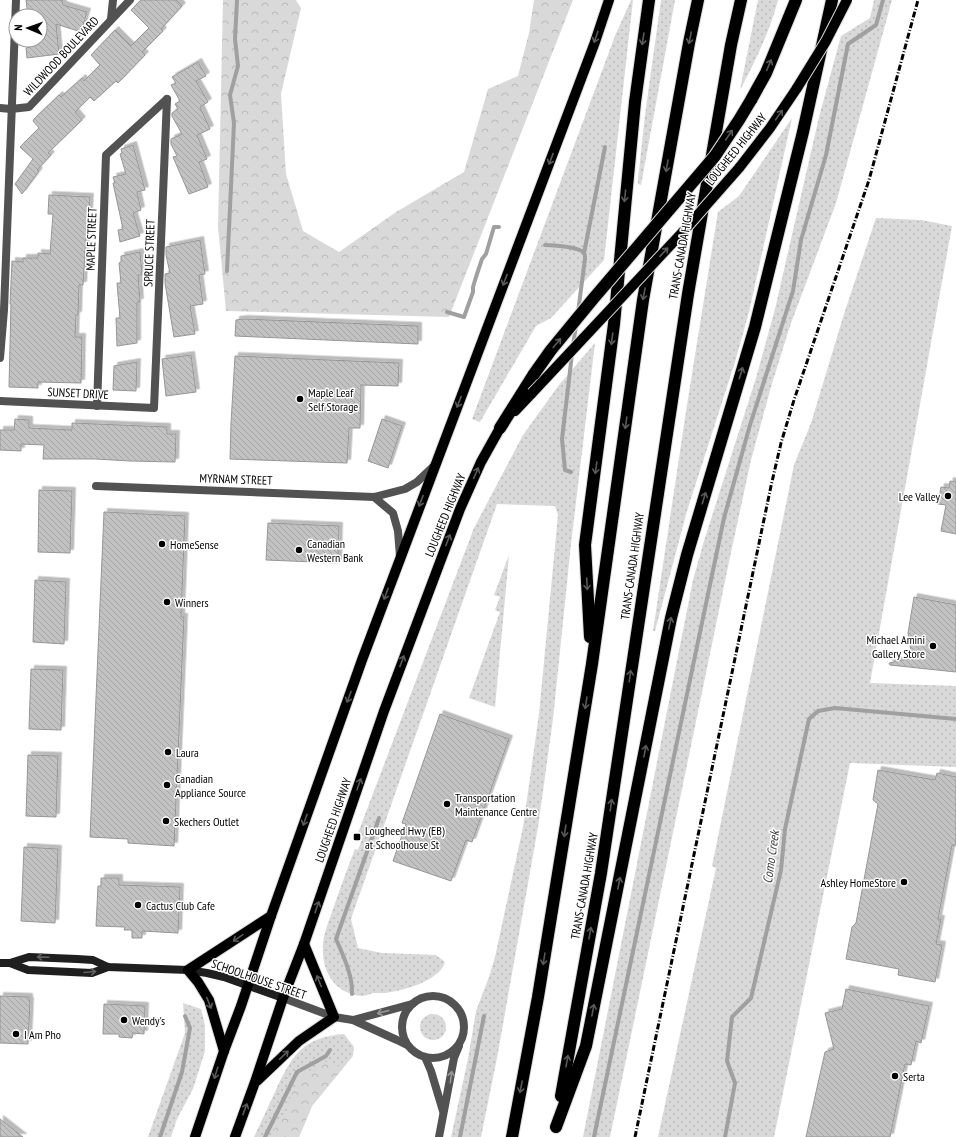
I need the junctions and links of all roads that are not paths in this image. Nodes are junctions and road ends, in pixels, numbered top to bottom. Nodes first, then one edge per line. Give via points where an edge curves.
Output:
1 (16, 0) edge
2 (113, 0) edge
3 (130, 0) edge
4 (609, 0) edge
5 (649, 0) edge
6 (698, 0) edge
7 (741, 0) edge
8 (792, 0) edge
9 (796, 0) edge
10 (832, 0) edge
11 (847, 0) edge
12 (111, 19) junction
13 (784, 30) junction
14 (167, 99) joint
15 (0, 108) edge
16 (11, 109) junction
17 (2, 310) edge
18 (0, 358) edge
19 (0, 401) edge
20 (97, 406) junction
21 (154, 408) joint
22 (500, 428) junction
23 (435, 465) junction
24 (96, 486) dead end
25 (374, 497) junction
26 (400, 558) junction
27 (592, 664) junction
28 (271, 916) junction
29 (304, 944) junction
30 (0, 962) edge
31 (10, 963) junction
32 (108, 967) junction
33 (188, 970) junction
34 (248, 986) junction
35 (283, 998) junction
36 (412, 1004) junction
37 (334, 1018) junction
38 (353, 1020) junction
39 (460, 1043) junction
40 (408, 1046) junction
41 (224, 1050) junction
42 (425, 1057) junction
43 (255, 1082) junction
44 (444, 1112) junction
45 (554, 1132) edge
46 (195, 1137) edge
47 (235, 1137) edge
48 (440, 1137) edge
49 (512, 1137) edge

1 - 16 street
2 - 12 street
3 - 12 street, WILDWOOD BOULEVARD
4 -> 23 main road
5 -> 27 highway via 635,102 614,324 585,545
6 -> 27 highway via 643,300
45 -> 7 highway, TRANS-CANADA HIGHWAY via 601,873 688,294
8 - 13 highway
9 - 13 highway
45 -> 10 highway via 586,1046 671,618 687,555 755,327 803,132
22 -> 11 main road, LOUGHEED HIGHWAY, bridge via 739,168 797,88
12 - 16 street, WILDWOOD BOULEVARD via 29,107
22 -> 13 highway, bridge via 534,374 574,322 715,156 766,73
14 - 20 street, MAPLE STREET via 106,155
14 - 21 street, SPRUCE STREET
15 - 16 street, WILDWOOD BOULEVARD
16 - 17 street
17 - 18 street
19 - 20 street, SUNSET DRIVE
20 - 21 street, SUNSET DRIVE
29 -> 22 main road, LOUGHEED HIGHWAY via 384,711 460,509
23 - 25 street, MYRNAM STREET via 417,482 405,489
23 -> 26 main road
24 - 25 street, MYRNAM STREET
25 - 26 street via 393,514 398,532
26 -> 28 main road
27 -> 49 highway via 538,997
28 -> 33 main road
28 - 34 main road
29 - 35 main road, LOUGHEED HIGHWAY
37 -> 29 main road
30 - 31 main road, SCHOOLHOUSE STREET
31 -> 32 main road, SCHOOLHOUSE STREET via 28,970 92,973
32 -> 31 main road, SCHOOLHOUSE STREET via 93,960 29,957
32 - 33 main road, SCHOOLHOUSE STREET
33 - 34 main road, SCHOOLHOUSE STREET via 224,977
33 -> 41 main road via 209,1000
34 - 35 main road, SCHOOLHOUSE STREET
34 - 41 main road
35 - 37 street, SCHOOLHOUSE STREET
35 - 43 main road, LOUGHEED HIGHWAY
36 -> 38 street, SCHOOLHOUSE STREET
36 - 39 street via 433,996 452,1003 463,1020 463,1036
36 - 40 street via 406,1011 402,1029
37 - 38 street, SCHOOLHOUSE STREET
43 -> 37 main road via 299,1041
38 - 40 street, SCHOOLHOUSE STREET
39 - 42 street via 445,1056
44 -> 39 street via 454,1058
40 - 42 street
41 -> 46 main road
42 - 44 street
47 -> 43 main road, LOUGHEED HIGHWAY
44 - 48 street

